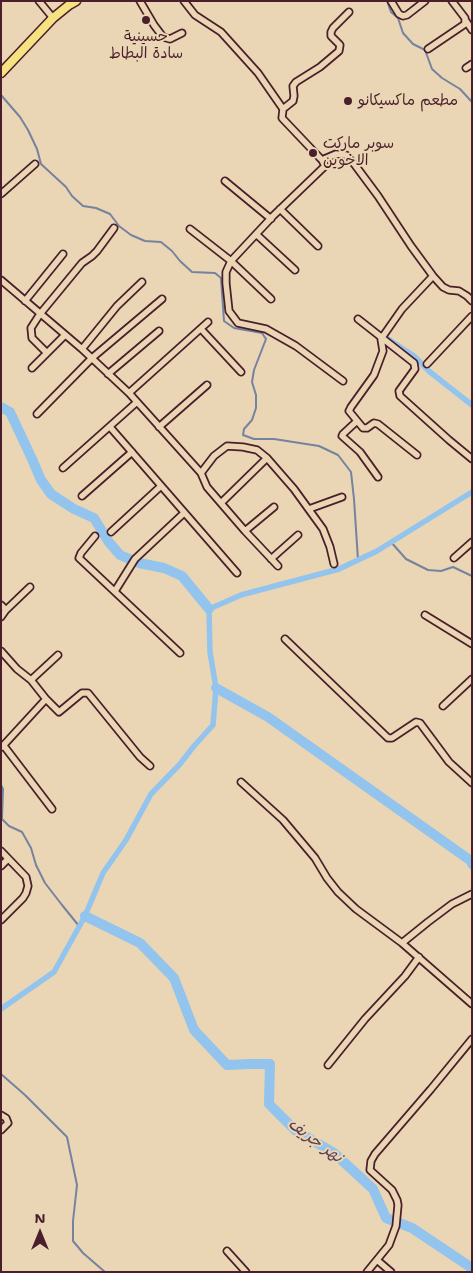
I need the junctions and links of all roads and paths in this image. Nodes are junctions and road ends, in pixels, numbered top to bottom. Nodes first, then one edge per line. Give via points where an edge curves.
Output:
1 (39, 1) edge
2 (76, 1) edge
3 (140, 1) edge
4 (184, 1) edge
5 (391, 1) edge
6 (425, 1) edge
7 (452, 1) edge
8 (349, 12) dead end
9 (53, 18) junction
10 (466, 21) junction
11 (472, 30) edge
12 (182, 33) dead end
13 (428, 49) dead end
14 (1, 73) edge
15 (283, 109) junction
16 (322, 160) junction
17 (35, 164) dead end
18 (225, 180) dead end
19 (1, 194) edge
20 (280, 210) junction
21 (271, 219) junction
22 (114, 228) dead end
23 (190, 229) dead end
24 (256, 234) junction
25 (318, 246) dead end
26 (63, 254) dead end
27 (231, 261) junction
28 (295, 270) dead end
29 (433, 276) junction
30 (1, 280) edge
31 (142, 282) dead end
32 (162, 299) dead end
33 (271, 299) dead end
34 (25, 301) junction
35 (472, 301) edge
36 (40, 314) junction
37 (472, 316) edge
38 (358, 319) dead end
39 (208, 322) dead end
40 (201, 329) junction
41 (159, 331) dead end
42 (65, 335) junction
43 (382, 339) junction
44 (82, 349) junction
45 (47, 353) junction
46 (92, 358) junction
47 (427, 364) dead end
48 (32, 368) dead end
49 (241, 372) dead end
50 (108, 374) junction
51 (343, 381) dead end
52 (207, 384) dead end
53 (129, 393) junction
54 (137, 402) junction
55 (37, 414) dead end
56 (357, 421) junction
57 (110, 427) junction
58 (159, 427) junction
59 (132, 452) junction
60 (417, 455) dead end
61 (267, 458) junction
62 (472, 459) edge
63 (63, 468) dead end
64 (201, 472) junction
65 (378, 477) dead end
66 (161, 486) junction
67 (82, 496) dead end
68 (342, 496) dead end
69 (222, 503) junction
70 (274, 508) dead end
71 (309, 509) junction
72 (184, 513) junction
73 (245, 531) junction
74 (111, 532) dead end
75 (298, 535) dead end
76 (96, 536) dead end
77 (472, 542) edge
78 (454, 558) dead end
79 (271, 559) junction
80 (334, 564) dead end
81 (278, 566) dead end
82 (237, 573) dead end
83 (30, 587) dead end
84 (115, 591) junction
85 (1, 604) edge
86 (6, 610) junction
87 (425, 615) dead end
88 (1, 617) edge
89 (285, 639) dead end
90 (472, 644) edge
91 (1, 651) edge
92 (180, 653) dead end
93 (58, 655) dead end
94 (472, 679) edge
95 (31, 680) junction
96 (46, 699) junction
97 (443, 706) dead end
98 (2, 747) edge
99 (150, 766) dead end
100 (241, 782) dead end
101 (472, 783) edge
102 (52, 809) dead end
103 (1, 851) edge
104 (8, 858) junction
105 (1, 866) edge
106 (472, 894) edge
107 (1, 920) edge
108 (402, 943) junction
109 (419, 957) junction
110 (472, 1004) edge
111 (472, 1039) edge
112 (328, 1065) dead end
113 (1, 1115) edge
114 (1, 1130) edge
115 (227, 1251) dead end
116 (377, 1260) junction
117 (246, 1272) edge
118 (367, 1272) edge
119 (391, 1272) edge

1 - 9 street
2 - 9 main road
3 - 12 street via 164,37 170,39
4 - 15 street via 195,15 221,32 236,47
5 - 6 street via 405,16
7 - 10 street
8 - 15 street via 331,32 340,45 340,51 296,82 293,101
9 - 14 main road
10 - 11 street
10 - 13 street
15 - 16 street via 282,118
16 - 20 street via 325,166
16 - 29 street via 336,154 346,156 355,165
17 - 19 street
18 - 21 street
20 - 21 street
20 - 25 street
21 - 24 street
22 - 36 street
23 - 27 street
24 - 27 street
24 - 28 street
26 - 34 street
27 - 33 street
27 - 51 street via 226,272 228,311 238,323 266,330 296,346
29 - 35 street via 443,287 459,291
29 - 43 street via 402,309
30 - 34 street
31 - 44 street via 117,306
32 - 46 street
34 - 36 street
36 - 42 street
36 - 45 street via 31,328 32,338
37 - 47 street
38 - 43 street
39 - 40 street
40 - 49 street
40 - 53 street
41 - 50 street
42 - 44 street
42 - 45 street
43 - 56 street via 383,351 374,375 350,409
43 - 62 street via 415,366 399,391 400,396
44 - 46 street
45 - 48 street
46 - 50 street
46 - 55 street
50 - 53 street
52 - 58 street
53 - 54 street
54 - 57 street
54 - 58 street
56 - 60 street via 363,428 378,424
56 - 65 street via 342,436 360,452
57 - 59 street
57 - 63 street
58 - 64 street
59 - 66 street
59 - 67 street
61 - 64 street via 257,450 227,446
61 - 69 street
61 - 71 street
64 - 69 street via 207,487
66 - 72 street
66 - 74 street
68 - 71 street
69 - 73 street
70 - 73 street
71 - 80 street via 323,529
72 - 82 street
72 - 84 street via 135,559
73 - 79 street
75 - 79 street
76 - 84 street via 79,558
77 - 78 street
79 - 81 street
83 - 86 street
84 - 92 street
85 - 86 street
86 - 88 street
87 - 90 street
89 - 101 street via 388,738 416,722 420,723 449,762
91 - 95 street
93 - 95 street
94 - 97 street
95 - 96 street
96 - 98 street
96 - 99 street via 60,712 82,693 88,693
98 - 102 street
100 - 108 street via 283,820 338,892
103 - 104 street
104 - 105 street
104 - 107 street via 26,877 28,886 23,898
106 - 108 street via 452,904
108 - 109 street
109 - 110 street
109 - 112 street
111 - 116 street via 371,1161 370,1170 392,1190 398,1205 396,1226 389,1245
113 - 114 street via 8,1123
115 - 117 street
116 - 118 street
116 - 119 street

